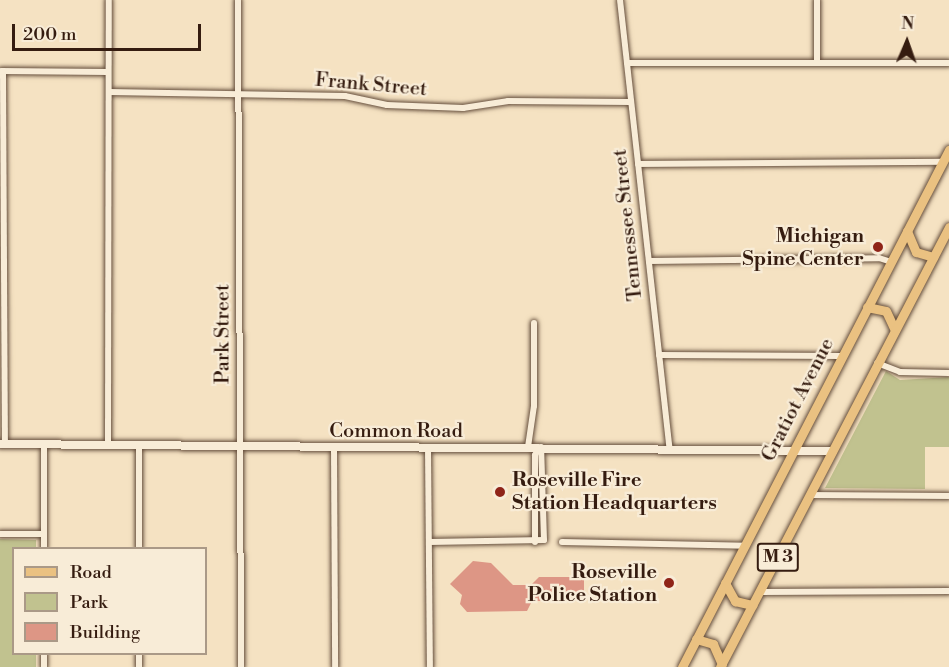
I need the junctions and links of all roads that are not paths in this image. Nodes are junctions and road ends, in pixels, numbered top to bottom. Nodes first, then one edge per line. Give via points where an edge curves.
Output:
1 (109, 0) edge
2 (238, 0) edge
3 (620, 0) edge
4 (817, 0) edge
5 (627, 63) junction
6 (817, 63) junction
7 (949, 63) edge
8 (2, 71) edge
9 (108, 72) junction
10 (109, 92) junction
11 (238, 94) junction
12 (631, 102) junction
13 (949, 150) edge
14 (943, 162) junction
15 (638, 164) junction
16 (949, 227) edge
17 (907, 231) junction
18 (933, 257) junction
19 (649, 261) junction
20 (891, 262) junction
21 (867, 307) junction
22 (534, 323) dead end
23 (895, 330) junction
24 (658, 355) junction
25 (841, 356) junction
26 (878, 363) junction
27 (949, 373) edge
28 (3, 444) edge
29 (44, 444) junction
30 (108, 444) junction
31 (139, 445) junction
32 (240, 446) junction
33 (334, 447) junction
34 (528, 447) junction
35 (541, 447) junction
36 (669, 447) junction
37 (428, 448) junction
38 (793, 448) junction
39 (833, 451) junction
40 (810, 495) junction
41 (949, 496) edge
42 (0, 534) edge
43 (44, 534) junction
44 (429, 542) junction
45 (562, 542) dead end
46 (746, 546) junction
47 (44, 547) edge
48 (139, 547) edge
49 (725, 583) junction
50 (949, 591) edge
51 (760, 592) junction
52 (753, 605) junction
53 (696, 639) junction
54 (721, 665) edge
55 (241, 667) edge
56 (335, 667) edge
57 (430, 667) edge
58 (682, 667) edge

1 - 9 street
2 - 11 street, Park Street
3 - 5 street, Tennessee Street
4 - 6 street
5 - 6 street
5 - 12 street, Tennessee Street
6 - 7 street
8 - 9 street
8 - 28 street
9 - 10 street
10 - 11 street, Frank Street
10 - 30 street
11 - 12 street, Frank Street via 345,96 387,105 463,108 508,101
11 - 32 street, Park Street
12 - 15 street, Tennessee Street
13 - 14 main road, Gratiot Avenue / M 3
14 - 15 street
14 - 17 main road, Gratiot Avenue / M 3
15 - 19 street, Tennessee Street
16 - 18 main road, M 3
17 - 18 main road via 916,252
17 - 20 main road, Gratiot Avenue / M 3
18 - 23 main road, M 3
19 - 20 street via 879,258
19 - 24 street, Tennessee Street
20 - 21 main road, Gratiot Avenue / M 3
21 - 23 main road via 886,311
21 - 25 main road, Gratiot Avenue / M 3
22 - 34 street via 534,406
23 - 26 main road, M 3
24 - 25 street
24 - 36 street, Tennessee Street
25 - 38 main road, Gratiot Avenue / M 3
26 - 27 street via 900,372
26 - 39 main road, M 3
28 - 29 street, Common Road
29 - 30 street, Common Road
29 - 43 street
30 - 31 street, Common Road
31 - 32 street, Common Road
31 - 48 street
32 - 33 street, Common Road
32 - 55 street, Park Street
33 - 37 street, Common Road
33 - 56 street
34 - 35 street, Common Road
34 - 37 street, Common Road
35 - 36 street, Common Road
35 - 44 street via 534,456 535,542
36 - 38 street, Common Road
37 - 44 street
38 - 39 street, Common Road
38 - 46 main road, Gratiot Avenue / M 3
39 - 40 main road, M 3
40 - 41 street
40 - 51 main road, M 3
42 - 43 street
43 - 47 street
44 - 57 street
45 - 46 street
46 - 49 main road, Gratiot Avenue / M 3
49 - 52 main road via 735,601
49 - 53 main road, Gratiot Avenue / M 3
50 - 51 street
51 - 52 main road, M 3
52 - 54 main road, M 3
53 - 54 main road via 713,644
53 - 58 main road, Gratiot Avenue / M 3

